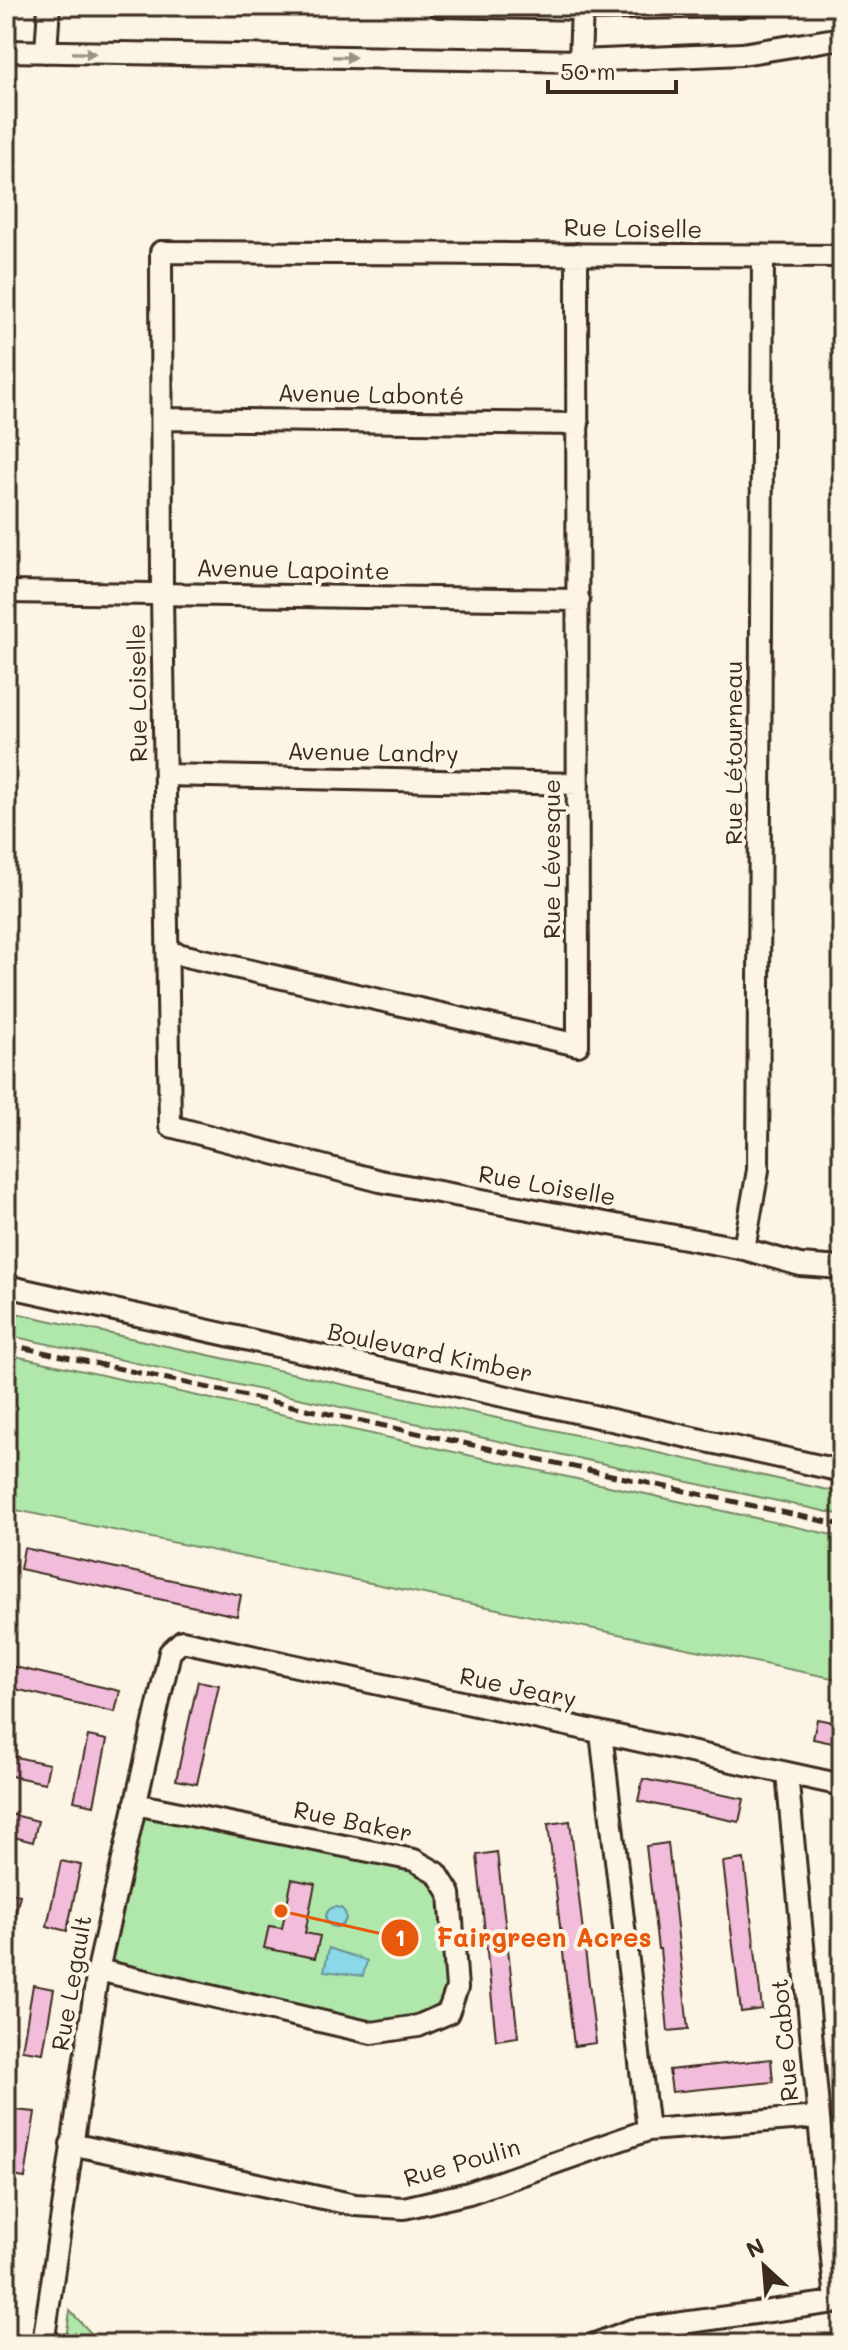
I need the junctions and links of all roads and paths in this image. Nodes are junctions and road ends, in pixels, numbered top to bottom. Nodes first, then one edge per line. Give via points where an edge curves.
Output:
1 (49, 6) edge
2 (439, 6) edge
3 (741, 6) edge
4 (582, 7) edge
5 (842, 38) edge
6 (6, 51) edge
7 (46, 52) junction
8 (580, 61) junction
9 (577, 254) junction
10 (842, 256) edge
11 (763, 257) junction
12 (163, 419) junction
13 (578, 424) junction
14 (6, 592) edge
15 (162, 594) junction
16 (579, 600) junction
17 (166, 775) junction
18 (578, 784) junction
19 (168, 952) junction
20 (744, 1249) junction
21 (842, 1268) edge
22 (6, 1286) edge
23 (842, 1471) edge
24 (182, 1641) joint
25 (601, 1733) junction
26 (787, 1773) junction
27 (842, 1785) edge
28 (135, 1804) junction
29 (98, 1970) junction
30 (818, 2117) junction
31 (648, 2130) junction
32 (71, 2144) junction
33 (839, 2302) edge
34 (43, 2344) edge
35 (595, 2344) edge

1 - 7 street
2 - 4 street
3 - 4 street
4 - 8 street
5 - 8 street via 742,54
6 - 7 street
7 -> 8 street
9 - 11 street, Rue Loiselle
9 - 12 street, Rue Loiselle via 161,252
9 - 13 street, Rue Lévesque
10 - 11 street, Rue Loiselle
11 - 20 street, Rue Létourneau via 758,1170
12 - 13 street, Avenue Labonté
12 - 15 street, Rue Loiselle
13 - 16 street, Rue Lévesque
14 - 15 street, Avenue Lapointe
15 - 16 street, Avenue Lapointe
15 - 17 street, Rue Loiselle
16 - 18 street, Rue Lévesque
17 - 18 street, Avenue Landry
17 - 19 street, Rue Loiselle
18 - 19 street, Rue Lévesque via 578,1045
19 - 20 street, Rue Loiselle via 170,1126 380,1181
20 - 21 street, Rue Loiselle via 800,1265
22 - 23 street, Boulevard Kimber
24 - 25 street, Rue Jeary
24 - 28 street, Rue Legault via 170,1652
25 - 26 street, Rue Jeary
25 - 31 street
26 - 27 street, Rue Jeary
26 - 30 street, Rue Cabot
28 - 29 street, Rue Legault
28 - 29 street, Rue Baker via 414,1860 437,1873 450,1894 457,1988 448,2013 418,2026 372,2033
29 - 32 street, Rue Legault
30 - 31 street, Rue Poulin
30 - 33 street, Rue Cabot
31 - 32 street, Rue Poulin via 469,2193 404,2208 355,2205
32 - 34 street, Rue Legault
33 - 35 street via 632,2330

